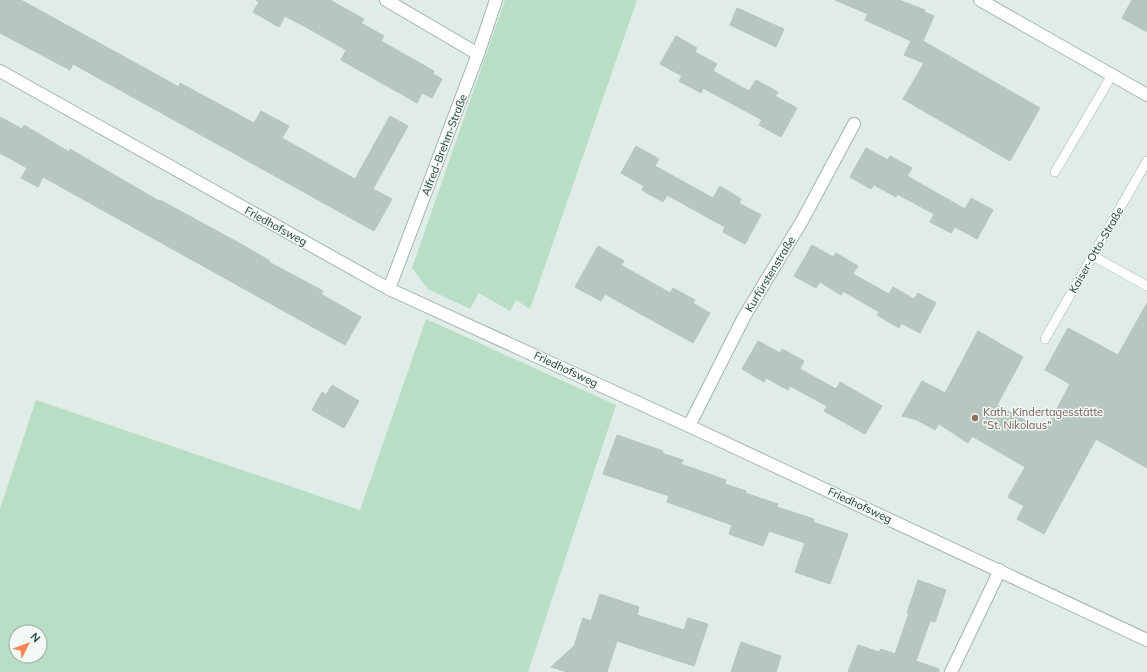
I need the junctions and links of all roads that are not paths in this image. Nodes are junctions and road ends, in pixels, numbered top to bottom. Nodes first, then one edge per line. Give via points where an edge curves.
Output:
1 (386, 0) edge
2 (496, 0) edge
3 (985, 1) edge
4 (478, 54) junction
5 (0, 71) edge
6 (1112, 75) junction
7 (1147, 95) edge
8 (854, 124) dead end
9 (1147, 161) edge
10 (1055, 172) dead end
11 (1093, 256) junction
12 (1147, 286) edge
13 (389, 289) junction
14 (1045, 339) dead end
15 (689, 426) junction
16 (1000, 570) junction
17 (1147, 640) edge
18 (951, 672) edge

1 - 4 street
2 - 4 street, Alfred-Brehm-Straße
3 - 6 street
4 - 13 street, Alfred-Brehm-Straße
5 - 13 street, Friedhofsweg
6 - 7 street
6 - 10 lane
8 - 15 street, Kurfürstenstraße via 802,221 744,317
9 - 11 lane, Kaiser-Otto-Straße
11 - 12 lane
11 - 14 lane, Kaiser-Otto-Straße
13 - 15 street, Friedhofsweg
15 - 16 street, Friedhofsweg
16 - 17 street, Friedhofsweg
16 - 18 street

